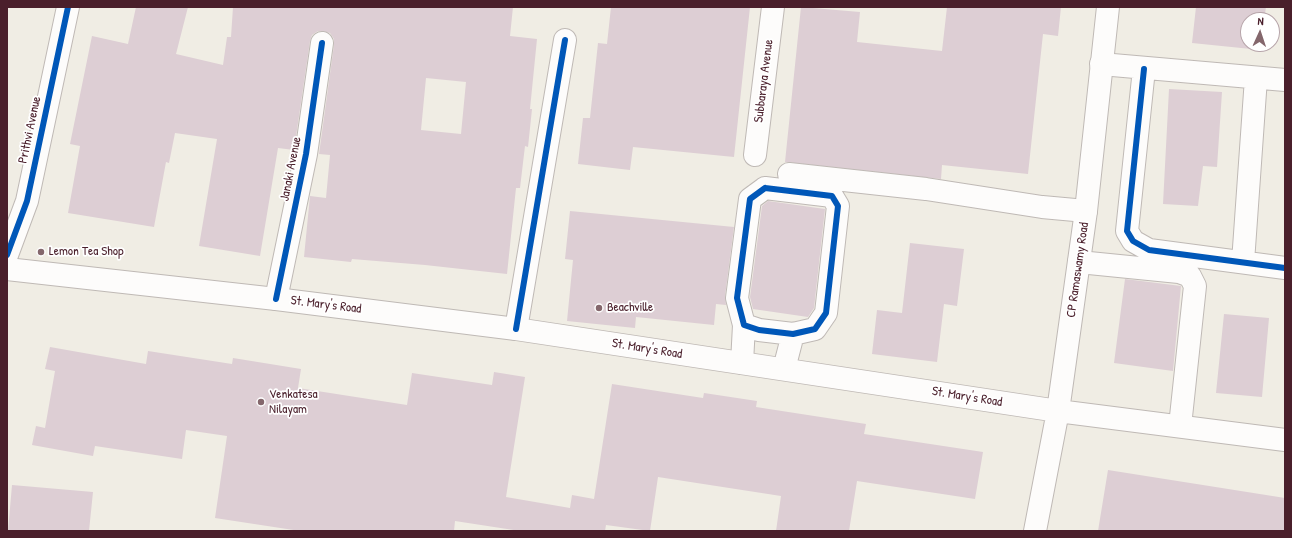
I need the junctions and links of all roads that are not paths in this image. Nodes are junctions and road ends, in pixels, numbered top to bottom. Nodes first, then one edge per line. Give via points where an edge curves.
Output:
1 (68, 7) edge
2 (773, 7) edge
3 (1108, 7) edge
4 (565, 40) dead end
5 (322, 42) dead end
6 (1102, 64) junction
7 (1144, 69) junction
8 (1256, 78) junction
9 (1285, 80) edge
10 (755, 155) dead end
11 (789, 174) dead end
12 (1086, 211) junction
13 (7, 255) edge
14 (1079, 262) junction
15 (1243, 262) junction
16 (1285, 268) edge
17 (7, 270) edge
18 (276, 299) junction
19 (744, 325) junction
20 (516, 329) junction
21 (793, 334) junction
22 (742, 363) junction
23 (784, 369) junction
24 (1058, 411) junction
25 (1180, 426) junction
26 (1285, 440) edge
27 (1035, 531) edge

1 - 13 street, Prithvi Avenue via 27,201
2 - 10 street, Subbaraya Avenue
3 - 6 street, CP Ramaswamy Road
4 - 20 street
5 - 18 street, Janaki Avenue via 306,154
6 - 7 street
6 - 12 street, CP Ramaswamy Road
7 - 8 street
7 - 15 street via 1127,231 1133,241 1148,250
8 - 9 street
8 - 15 street
11 - 12 street via 926,189 1042,207
12 - 14 street, CP Ramaswamy Road
14 - 24 street, CP Ramaswamy Road
14 - 25 street via 1179,272 1190,276 1195,286
15 - 16 street
17 - 18 street, St. Mary's Road
18 - 20 street, St. Mary's Road
19 - 21 street via 758,330
19 - 21 street via 737,298 750,199 765,188 832,196 838,206 826,313 815,329
19 - 22 street
20 - 22 street, St. Mary's Road
21 - 23 street
22 - 23 street, St. Mary's Road
23 - 24 street, St. Mary's Road
24 - 25 street, St. Mary's Road
24 - 27 street, CP Ramaswamy Road
25 - 26 street, St. Mary's Road

